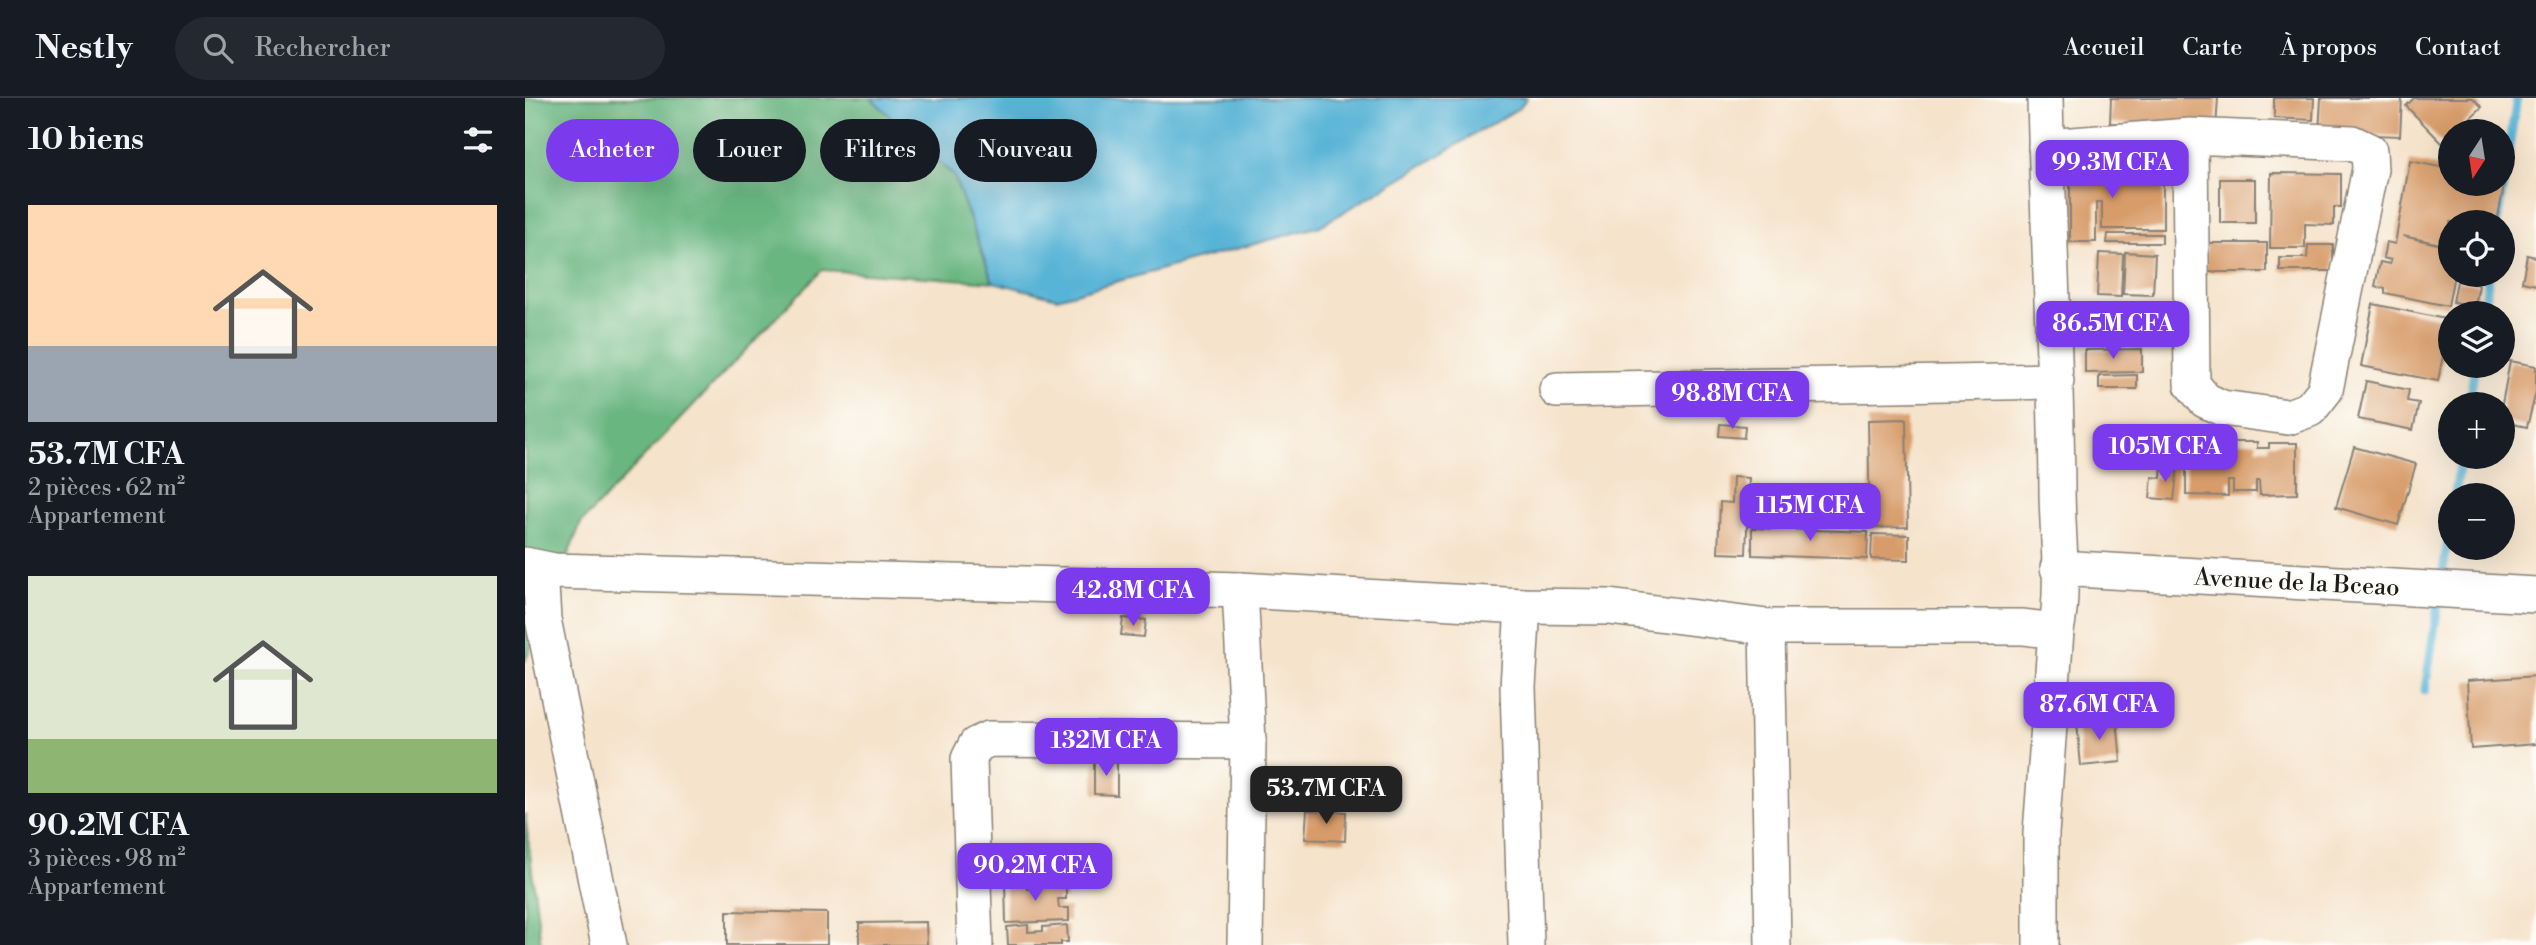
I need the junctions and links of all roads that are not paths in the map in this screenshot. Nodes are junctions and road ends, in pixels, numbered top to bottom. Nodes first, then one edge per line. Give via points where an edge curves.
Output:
1 (2045, 98) edge
2 (2189, 136) junction
3 (2046, 147) junction
4 (2056, 381) junction
5 (1557, 390) dead end
6 (532, 567) edge
7 (2058, 568) junction
8 (1240, 590) junction
9 (2536, 595) edge
10 (1523, 606) junction
11 (1767, 626) junction
12 (2056, 631) junction
13 (1248, 741) junction
14 (609, 945) edge
15 (975, 945) edge
16 (1245, 945) edge
17 (1526, 945) edge
18 (1773, 945) edge
19 (2041, 945) edge

1 - 3 street
2 - 2 street via 2353,143 2369,151 2370,169 2325,390 2310,409 2288,417 2222,408 2204,400 2192,384
2 - 3 street
3 - 4 street
4 - 5 street
4 - 7 street
6 - 8 street
6 - 14 street
7 - 9 street, Avenue de la Bceao
7 - 12 street via 2062,601
8 - 10 street
8 - 13 street
10 - 11 street via 1609,607
10 - 17 street via 1518,687
11 - 12 street
11 - 18 street
12 - 19 street via 2041,833
13 - 15 street via 989,739 976,745 969,759
13 - 16 street

